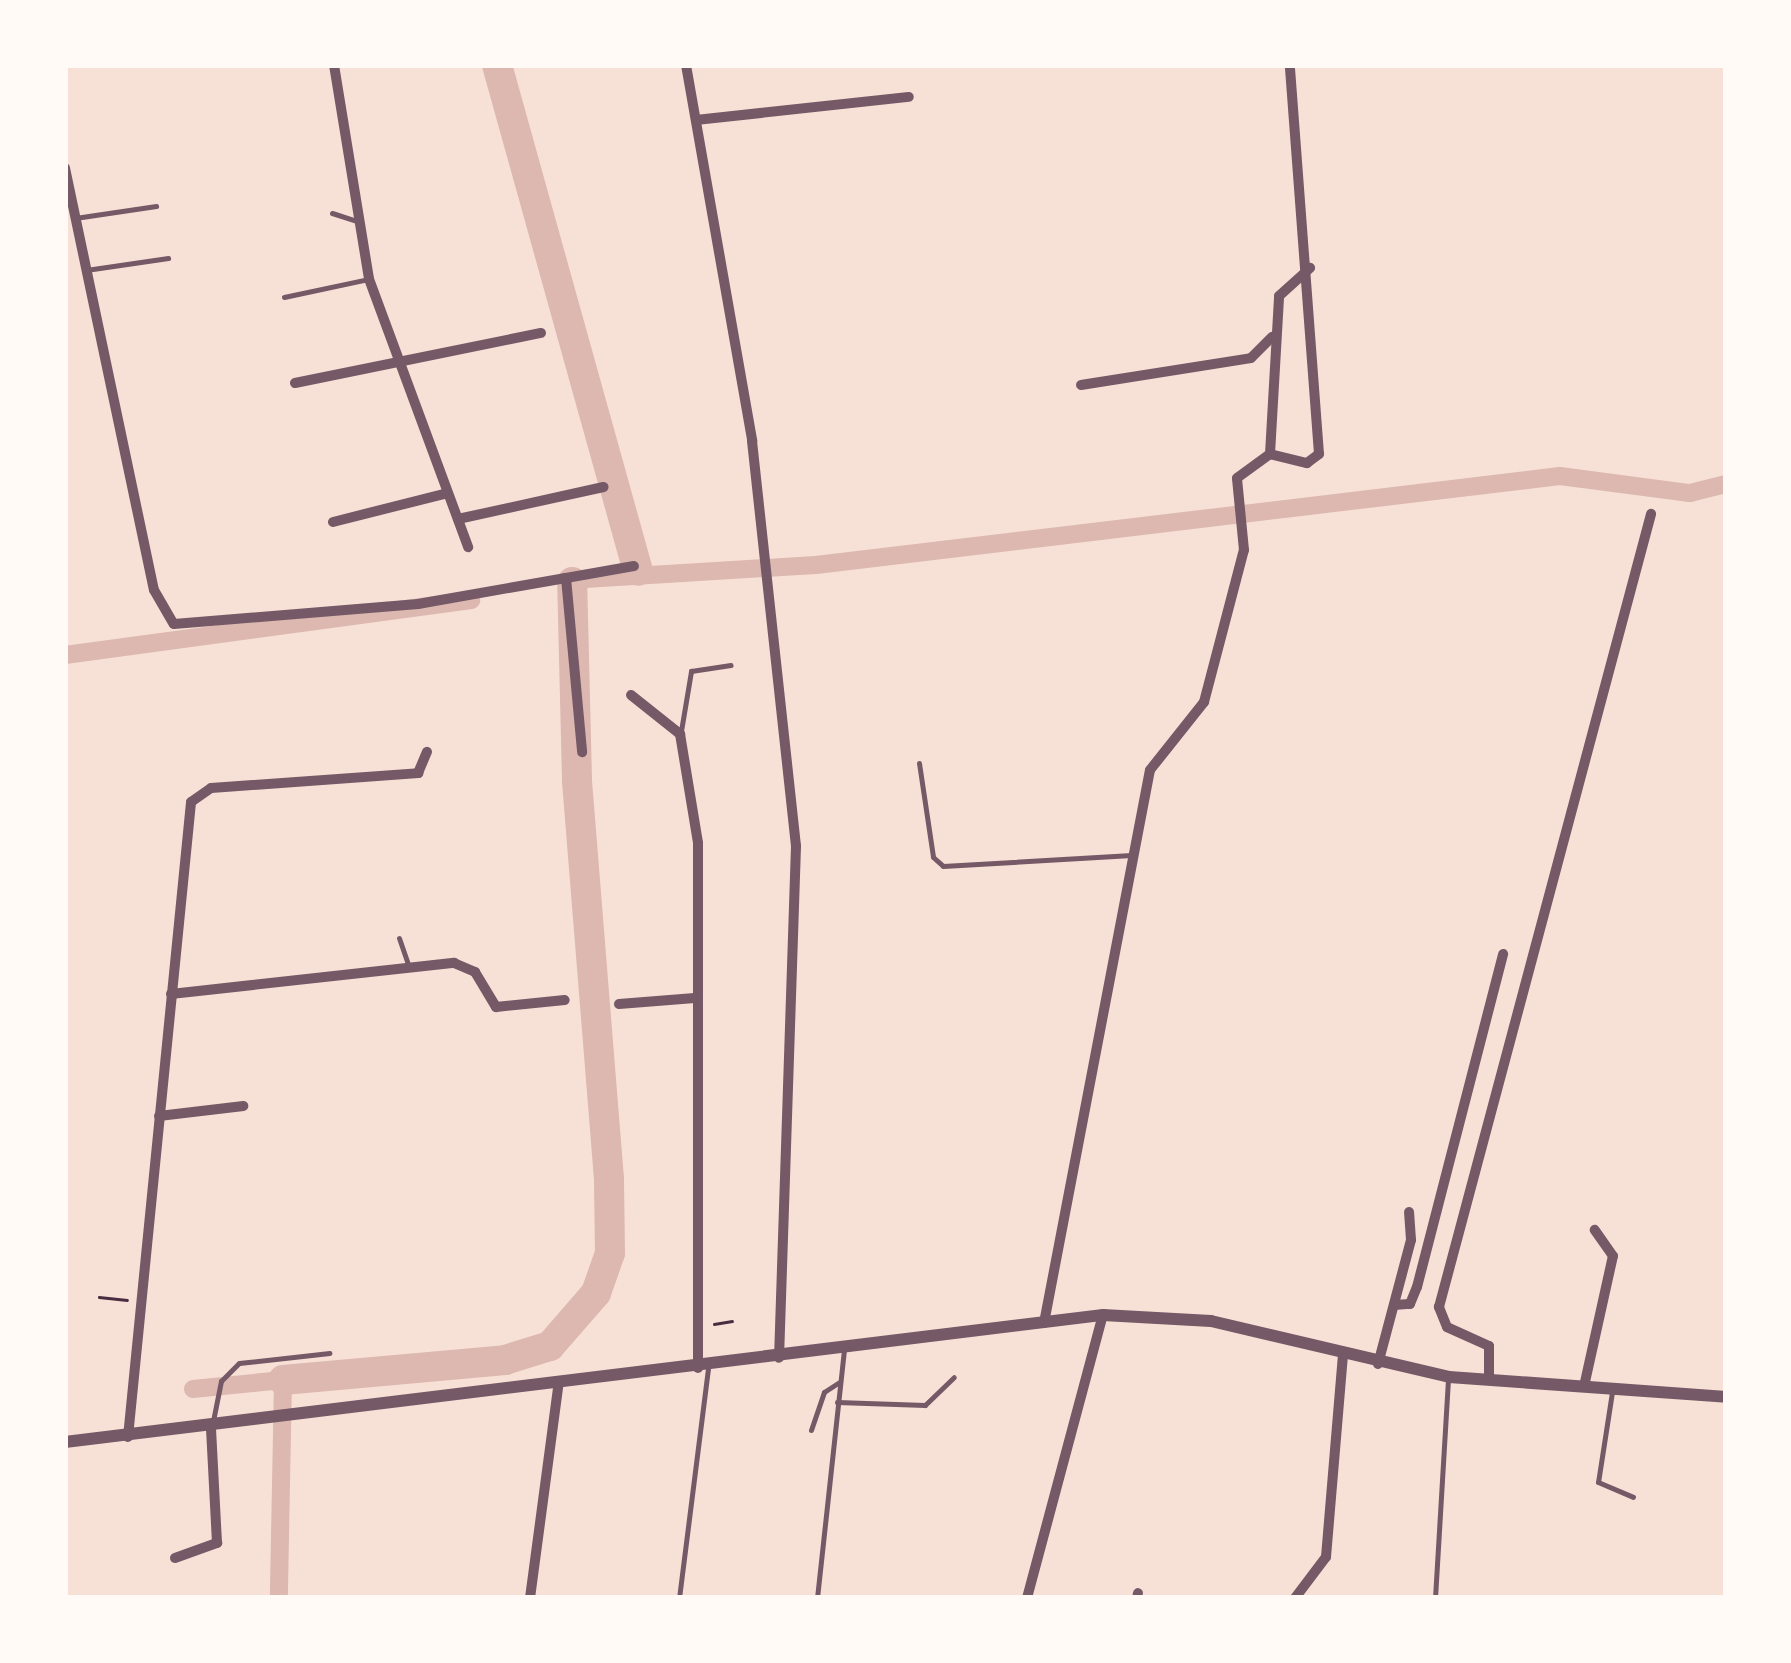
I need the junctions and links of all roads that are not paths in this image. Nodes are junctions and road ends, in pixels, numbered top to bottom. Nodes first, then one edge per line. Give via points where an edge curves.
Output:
1 (334, 65) edge
2 (686, 65) edge
3 (1290, 65) edge
4 (910, 97) dead end
5 (696, 120) junction
6 (65, 168) edge
7 (156, 206) dead end
8 (332, 213) dead end
9 (74, 218) junction
10 (361, 221) junction
11 (168, 258) dead end
12 (1310, 268) junction
13 (85, 270) junction
14 (369, 279) junction
15 (284, 296) dead end
16 (541, 333) dead end
17 (1272, 337) junction
18 (396, 363) junction
19 (296, 383) dead end
20 (1081, 384) dead end
21 (1270, 454) junction
22 (604, 487) dead end
23 (444, 494) junction
24 (1651, 514) dead end
25 (458, 519) junction
26 (333, 522) dead end
27 (468, 547) dead end
28 (634, 566) dead end
29 (566, 580) junction
30 (732, 665) dead end
31 (631, 695) dead end
32 (680, 734) junction
33 (427, 752) dead end
34 (582, 752) dead end
35 (919, 764) dead end
36 (1133, 855) junction
37 (399, 938) dead end
38 (1503, 954) dead end
39 (409, 968) junction
40 (171, 994) junction
41 (695, 998) junction
42 (565, 1000) dead end
43 (620, 1004) dead end
44 (244, 1106) dead end
45 (159, 1116) junction
46 (1408, 1212) dead end
47 (1595, 1230) dead end
48 (1394, 1305) junction
49 (1103, 1315) junction
50 (1044, 1324) junction
51 (844, 1350) junction
52 (329, 1352) dead end
53 (1343, 1355) junction
54 (778, 1358) junction
55 (1378, 1365) junction
56 (703, 1368) junction
57 (954, 1376) dead end
58 (1489, 1377) junction
59 (1448, 1378) junction
60 (1585, 1382) junction
61 (840, 1383) junction
62 (1613, 1384) junction
63 (558, 1388) junction
64 (1726, 1397) edge
65 (837, 1402) junction
66 (212, 1429) junction
67 (811, 1430) dead end
68 (128, 1437) junction
69 (65, 1442) edge
70 (1633, 1497) dead end
71 (175, 1558) dead end
72 (530, 1598) edge
73 (679, 1598) edge
74 (817, 1598) edge
75 (1027, 1598) edge
76 (1295, 1598) edge
77 (1435, 1598) edge

1 - 10 street
2 - 5 street
3 - 12 street
4 - 5 street
5 - 54 street via 763,550 796,846
6 - 9 street
7 - 9 lane
8 - 10 lane
9 - 13 street
10 - 14 street
11 - 13 lane
12 - 17 street via 1279,296
12 - 21 street via 1318,454 1307,463
13 - 29 street via 154,590 174,624 418,604
14 - 15 lane
14 - 18 street
16 - 18 street
17 - 20 street via 1251,358
17 - 21 street
18 - 19 street
18 - 23 street
21 - 36 street via 1238,478 1246,533 1204,702 1155,758
22 - 25 street
23 - 25 street
23 - 26 street
24 - 58 street via 1439,1308 1447,1326 1490,1346
25 - 27 street
28 - 29 street
29 - 34 street
30 - 32 lane via 692,672
31 - 32 street
32 - 41 street via 698,844
33 - 40 street via 418,774 196,791
35 - 36 lane via 933,857 943,866
36 - 50 street
37 - 39 lane
38 - 48 street via 1417,1287 1410,1304
39 - 40 street
39 - 42 street via 465,963 496,1007
40 - 45 street
41 - 43 street
41 - 56 street via 697,1326
44 - 45 street
45 - 68 street
46 - 48 street
47 - 60 street via 1612,1256
48 - 55 street
49 - 50 street
49 - 53 street via 1180,1316
49 - 75 street
50 - 51 street
51 - 54 street
51 - 61 lane
52 - 66 lane via 227,1371
53 - 55 street
53 - 76 street via 1326,1557
54 - 56 street
55 - 59 street
56 - 63 street
56 - 73 lane
57 - 65 lane via 937,1402
58 - 59 street
58 - 60 street
59 - 77 lane
60 - 62 street
61 - 65 lane
61 - 67 lane via 824,1392
62 - 64 street
62 - 70 lane via 1598,1482
63 - 66 street
63 - 72 street
65 - 74 lane
66 - 68 street
66 - 71 street via 217,1543
68 - 69 street

